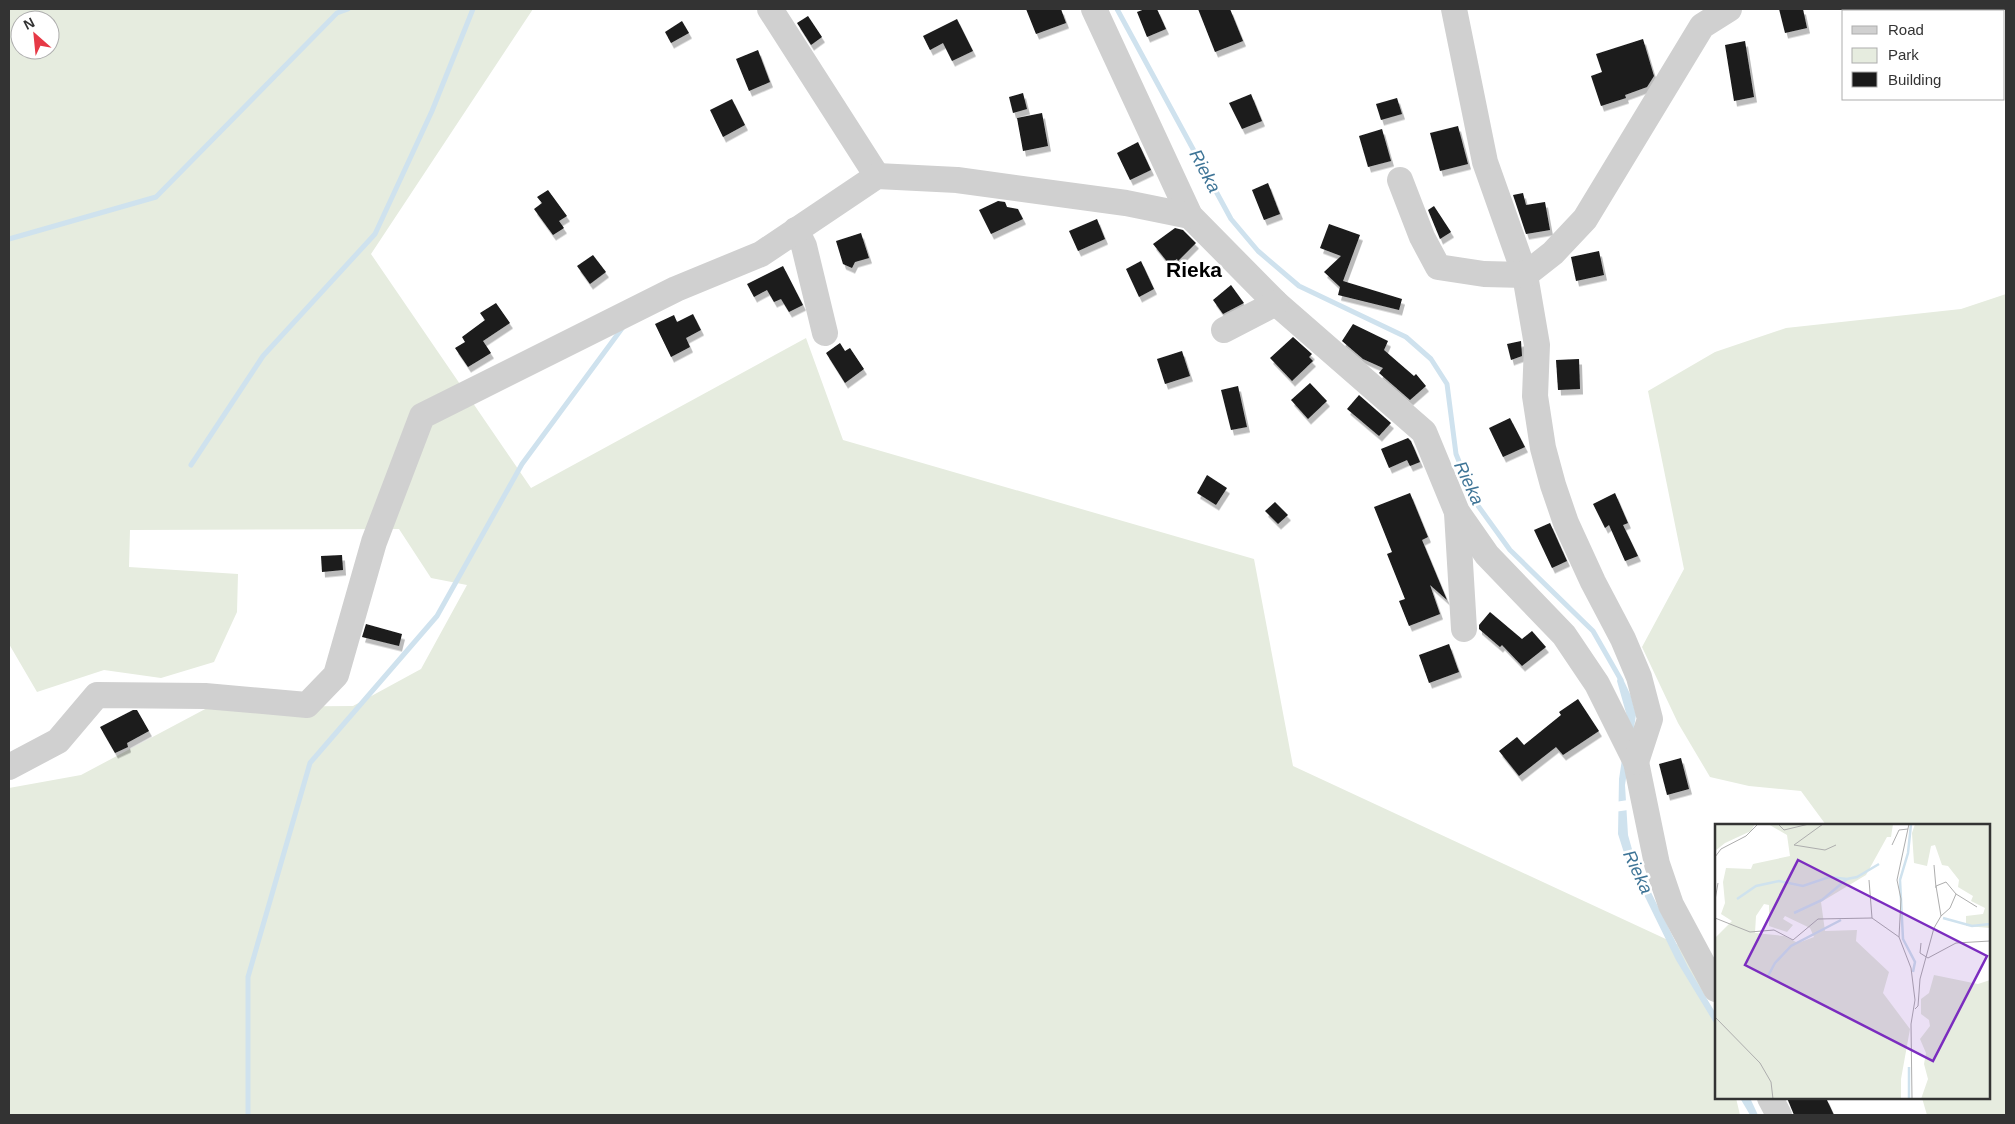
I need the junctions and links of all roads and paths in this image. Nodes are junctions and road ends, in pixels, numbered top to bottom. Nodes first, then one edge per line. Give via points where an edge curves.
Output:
1 (770, 9) edge
2 (1094, 9) edge
3 (1454, 9) edge
4 (1729, 9) edge
5 (877, 176) junction
6 (1400, 180) dead end
7 (1190, 216) junction
8 (796, 230) junction
9 (1525, 275) junction
10 (1276, 303) junction
11 (1224, 330) dead end
12 (825, 333) dead end
13 (1457, 512) junction
14 (1464, 629) dead end
15 (1635, 761) junction
16 (9, 767) edge
17 (1715, 986) edge
18 (1771, 1099) edge
19 (1779, 1115) edge

1 - 5 street
2 - 7 street
3 - 9 street via 1485,162
4 - 9 street via 1702,26 1585,219 1553,253
5 - 7 street via 957,180 1126,203
5 - 8 street
6 - 9 street via 1422,237 1438,267 1484,274
7 - 10 street
8 - 12 street via 804,246
8 - 16 street via 762,254 676,289 422,416 374,542 336,675 307,705 205,696 97,696 58,741
9 - 15 street via 1537,345 1535,396 1552,485 1566,523 1639,677 1650,719
10 - 11 street
10 - 13 street via 1424,432
13 - 14 street
13 - 15 street via 1487,555 1564,635 1597,684
15 - 17 street via 1653,847 1671,905
18 - 19 street

